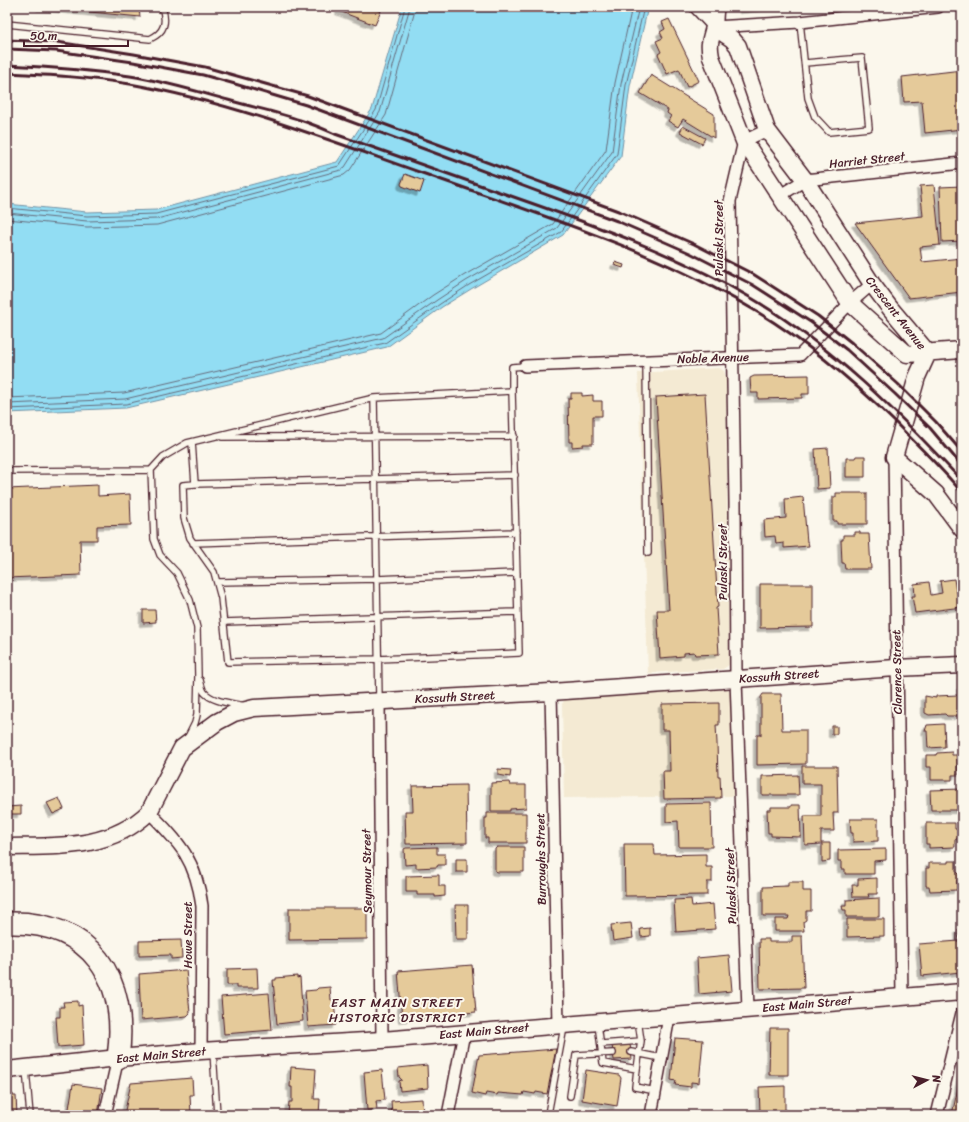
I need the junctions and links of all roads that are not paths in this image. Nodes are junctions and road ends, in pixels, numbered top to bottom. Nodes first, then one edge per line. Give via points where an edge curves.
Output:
1 (162, 7) edge
2 (695, 7) edge
3 (716, 7) edge
4 (938, 7) edge
5 (800, 22) junction
6 (7, 24) edge
7 (714, 27) junction
8 (804, 63) junction
9 (767, 130) junction
10 (744, 141) junction
11 (962, 163) edge
12 (805, 180) junction
13 (779, 196) junction
14 (872, 284) junction
15 (850, 303) junction
16 (962, 350) edge
17 (928, 353) junction
18 (733, 357) junction
19 (646, 361) junction
20 (525, 366) joint
21 (512, 391) junction
22 (374, 398) junction
23 (514, 436) junction
24 (212, 437) junction
25 (374, 438) junction
26 (192, 442) junction
27 (894, 458) junction
28 (151, 470) junction
29 (7, 471) edge
30 (515, 475) junction
31 (375, 479) junction
32 (195, 484) junction
33 (962, 529) edge
34 (516, 532) junction
35 (376, 537) junction
36 (194, 543) junction
37 (648, 553) dead end
38 (517, 573) junction
39 (377, 579) junction
40 (216, 582) junction
41 (518, 612) junction
42 (377, 617) junction
43 (224, 622) junction
44 (378, 659) junction
45 (962, 665) edge
46 (896, 668) junction
47 (198, 676) junction
48 (736, 680) junction
49 (551, 692) junction
50 (378, 701) junction
51 (254, 708) junction
52 (182, 748) junction
53 (149, 812) junction
54 (7, 847) edge
55 (7, 923) edge
56 (962, 992) edge
57 (902, 996) junction
58 (748, 1009) junction
59 (962, 1013) edge
60 (669, 1017) junction
61 (638, 1019) junction
62 (598, 1022) junction
63 (561, 1025) junction
64 (464, 1033) junction
65 (382, 1040) junction
66 (641, 1041) junction
67 (601, 1044) junction
68 (207, 1051) junction
69 (631, 1052) dead end
70 (613, 1053) dead end
71 (602, 1054) junction
72 (639, 1054) junction
73 (118, 1058) junction
74 (661, 1058) junction
75 (26, 1068) junction
76 (7, 1070) edge
77 (637, 1070) junction
78 (656, 1091) junction
79 (570, 1096) dead end
80 (30, 1115) edge
81 (105, 1115) edge
82 (217, 1115) edge
83 (448, 1115) edge
84 (546, 1115) edge
85 (651, 1115) edge
86 (937, 1115) edge

1 - 6 lane via 165,15 163,30 150,40
2 - 7 street
3 - 7 main road
4 - 5 street
5 - 7 street
5 - 8 lane
7 - 9 main road, Crescent Avenue via 738,46
7 - 10 main road, Crescent Avenue via 709,48 711,57
8 - 8 lane via 808,98 815,117 829,132 869,128 862,58
9 - 10 street
9 - 12 main road, Crescent Avenue
10 - 13 main road, Crescent Avenue
10 - 18 street, Pulaski Street via 730,201
11 - 12 street, Harriet Street
12 - 13 street, Harriet Street
12 - 14 main road, Crescent Avenue
13 - 15 main road, Crescent Avenue
14 - 15 street, Noble Avenue
14 - 17 main road, Crescent Avenue
15 - 17 main road, Crescent Avenue via 907,354
15 - 18 street, Noble Avenue via 800,355
16 - 17 main road
17 - 27 main road, Clarence Street via 917,377
18 - 19 street, Noble Avenue
18 - 48 street, Pulaski Street
19 - 20 street, Noble Avenue
19 - 37 lane
20 - 21 lane via 512,367
21 - 22 lane
21 - 23 lane
22 - 24 lane
22 - 25 lane
23 - 25 lane
23 - 30 lane
24 - 25 lane
24 - 26 lane
25 - 31 lane
26 - 28 lane via 163,457
26 - 32 lane
27 - 33 main road via 936,494
27 - 46 street, Clarence Street
28 - 29 lane
28 - 47 lane via 154,539 160,556 177,573 190,600 197,628
30 - 31 lane
30 - 34 lane
31 - 32 lane
31 - 35 lane
32 - 36 lane via 183,485 184,518
34 - 35 lane
34 - 38 lane
35 - 36 lane
35 - 39 lane
36 - 40 lane via 214,572
38 - 39 lane
38 - 41 lane
39 - 40 lane
39 - 42 lane
40 - 43 lane
41 - 42 lane
41 - 44 lane via 519,653
42 - 43 lane
42 - 44 lane
43 - 44 lane via 228,662
44 - 50 lane
45 - 46 main road, Kossuth Street
46 - 48 main road, Kossuth Street
46 - 57 street, Clarence Street
47 - 51 lane via 204,691 210,697
47 - 52 lane via 195,723
48 - 49 main road, Kossuth Street
48 - 58 street, Pulaski Street
49 - 50 main road, Kossuth Street
49 - 63 street, Burroughs Street
50 - 51 main road, Kossuth Street
50 - 65 street, Seymour Street
51 - 52 main road, Kossuth Street via 234,713 217,722
52 - 53 main road, Kossuth Street
53 - 54 main road, Kossuth Street via 122,832 106,839 85,844
53 - 68 street, Howe Street via 187,855 200,887
55 - 73 highway via 54,929 78,941 98,959 116,996 120,1024
56 - 57 main road, East Main Street
57 - 58 main road, East Main Street
58 - 60 main road, East Main Street
59 - 86 street
60 - 61 main road, East Main Street
60 - 74 street
61 - 62 main road, East Main Street
61 - 66 lane
62 - 63 main road, East Main Street
62 - 67 lane
63 - 64 main road, East Main Street
63 - 84 lane
64 - 65 main road, East Main Street
64 - 83 street
65 - 68 main road, East Main Street
66 - 67 lane
66 - 72 lane
67 - 71 lane
68 - 73 main road, East Main Street
68 - 82 lane
69 - 72 lane
70 - 71 lane
71 - 77 lane via 603,1063
71 - 79 lane via 576,1055
72 - 74 lane
72 - 77 lane
73 - 75 main road, East Main Street
73 - 81 street
74 - 78 street
75 - 76 main road, East Main Street
75 - 80 lane
77 - 78 lane via 635,1087
78 - 85 street

